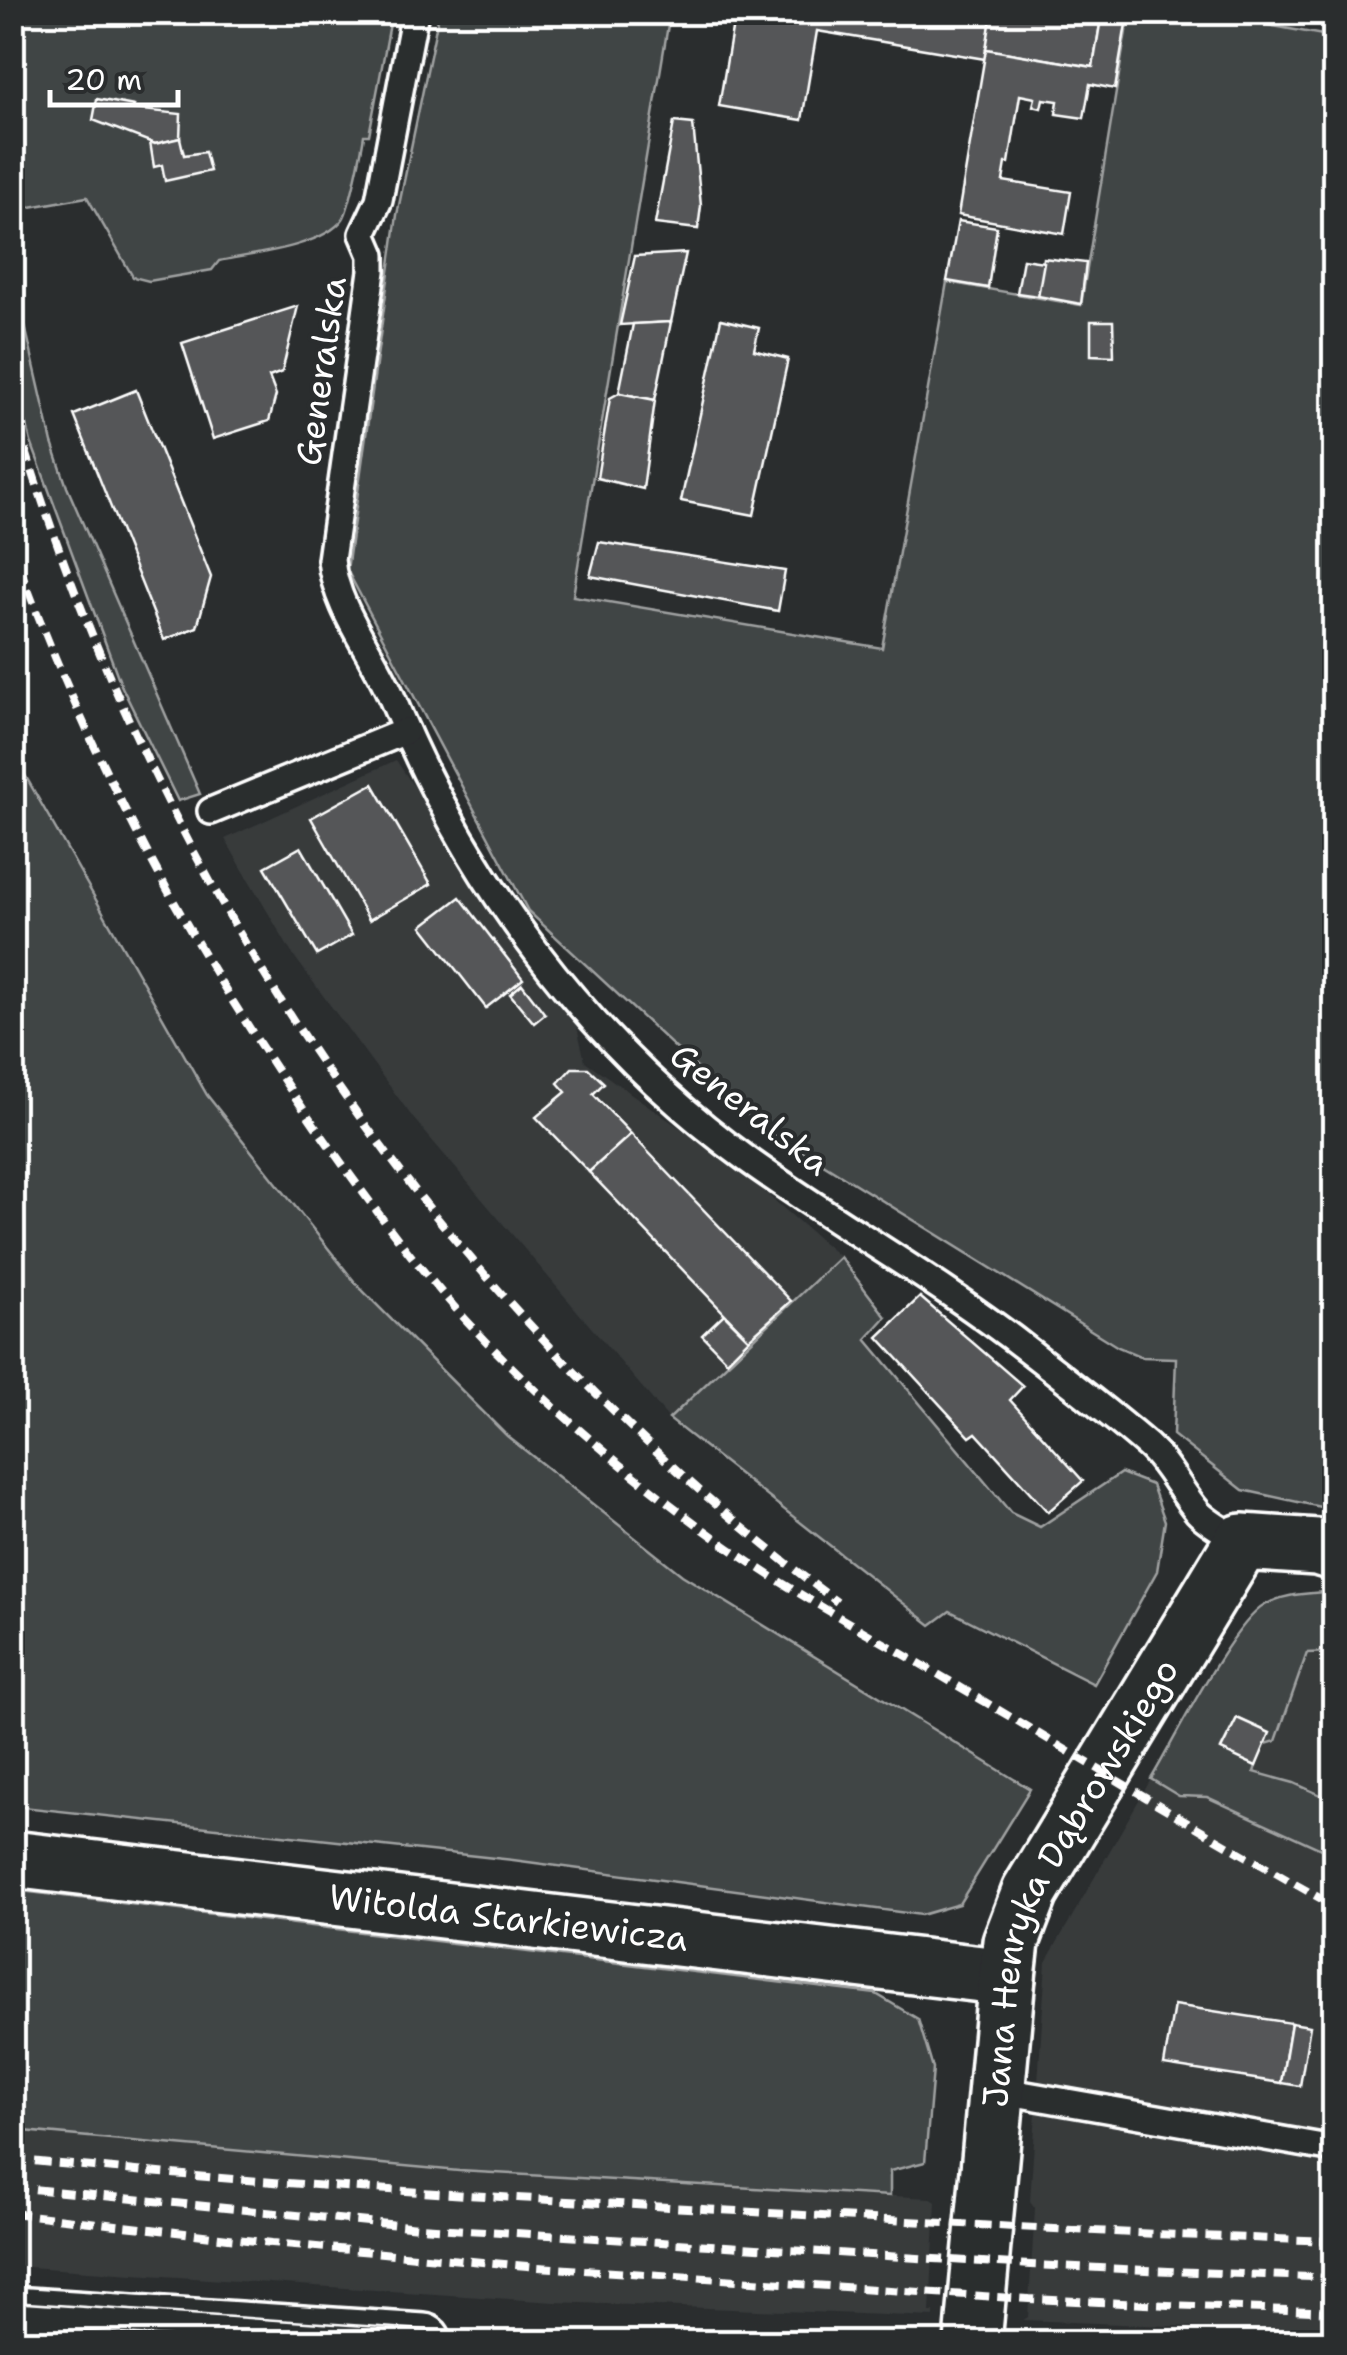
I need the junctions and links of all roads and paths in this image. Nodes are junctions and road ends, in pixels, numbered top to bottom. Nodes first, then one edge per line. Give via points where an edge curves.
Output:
1 (415, 12) edge
2 (406, 731) junction
3 (211, 811) dead end
4 (1242, 1542) junction
5 (1334, 1552) edge
6 (12, 1859) edge
7 (1007, 1976) junction
8 (998, 2090) junction
9 (1334, 2149) edge
10 (12, 2314) edge
11 (423, 2342) edge
12 (974, 2342) edge

1 - 2 lane, Generalska via 379,200 364,234 372,271 331,560 338,593
2 - 3 lane
2 - 4 lane, Generalska via 475,862 527,942 588,1016 747,1159 990,1321 1151,1448 1201,1515
4 - 5 street
4 - 7 street, Jana Henryka Dąbrowskiego via 1030,1892
6 - 7 street, Witolda Starkiewicza
7 - 8 street, Jana Henryka Dąbrowskiego
8 - 9 lane
8 - 12 street, Jana Henryka Dąbrowskiego
10 - 11 street

